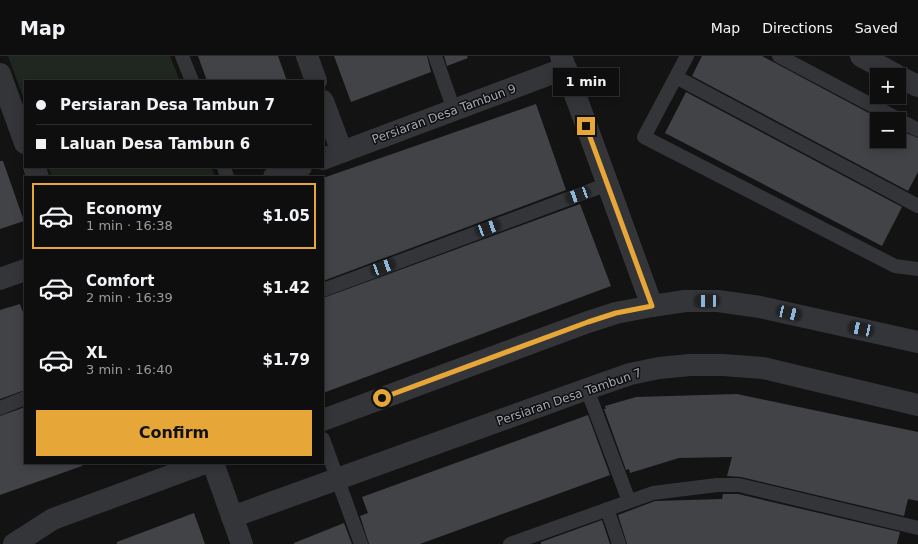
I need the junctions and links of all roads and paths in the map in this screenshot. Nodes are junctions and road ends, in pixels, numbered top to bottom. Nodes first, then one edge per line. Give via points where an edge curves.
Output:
1 (182, 56) edge
2 (307, 56) edge
3 (435, 56) edge
4 (687, 56) edge
5 (779, 56) edge
6 (862, 56) edge
7 (563, 62) edge
8 (883, 68) edge
9 (0, 74) edge
10 (676, 77) junction
11 (192, 80) edge
12 (316, 80) edge
13 (906, 80) edge
14 (918, 86) edge
15 (324, 107) edge
16 (454, 110) junction
17 (885, 112) edge
18 (906, 123) edge
19 (918, 130) edge
20 (24, 140) edge
21 (332, 155) edge
22 (298, 168) edge
23 (277, 176) edge
24 (608, 184) junction
25 (918, 206) edge
26 (918, 269) edge
27 (24, 270) edge
28 (0, 279) edge
29 (324, 290) edge
30 (652, 306) junction
31 (918, 342) edge
32 (587, 389) junction
33 (24, 398) edge
34 (918, 405) edge
35 (0, 408) edge
36 (324, 420) edge
37 (324, 442) edge
38 (202, 464) edge
39 (213, 464) edge
40 (337, 478) junction
41 (629, 501) junction
42 (607, 509) junction
43 (232, 517) junction
44 (918, 528) edge
45 (14, 544) edge
46 (242, 544) edge
47 (361, 544) edge
48 (510, 544) edge
49 (619, 544) edge

1 - 11 lane
2 - 12 street
3 - 16 lane
4 - 10 lane
5 - 17 lane
6 - 8 street
7 - 16 street, Persiaran Desa Tambun 9
7 - 24 street
9 - 20 street
10 - 25 lane
10 - 26 lane via 644,137 895,266
13 - 14 street
15 - 21 street
16 - 21 street, Persiaran Desa Tambun 9
18 - 19 lane
22 - 23 street
24 - 29 lane
24 - 30 street
27 - 28 street
30 - 31 street via 685,301 718,301 760,307
30 - 36 street via 588,322
32 - 34 street, Persiaran Desa Tambun 7 via 630,374 659,368 723,365 762,368
32 - 40 street, Persiaran Desa Tambun 7
32 - 41 lane
33 - 35 lane
37 - 40 lane
38 - 45 street via 53,519
39 - 43 street
40 - 43 street, Persiaran Desa Tambun 7
40 - 47 lane
41 - 42 lane
41 - 44 lane via 672,489 739,485
42 - 48 lane
42 - 49 lane
43 - 46 street

